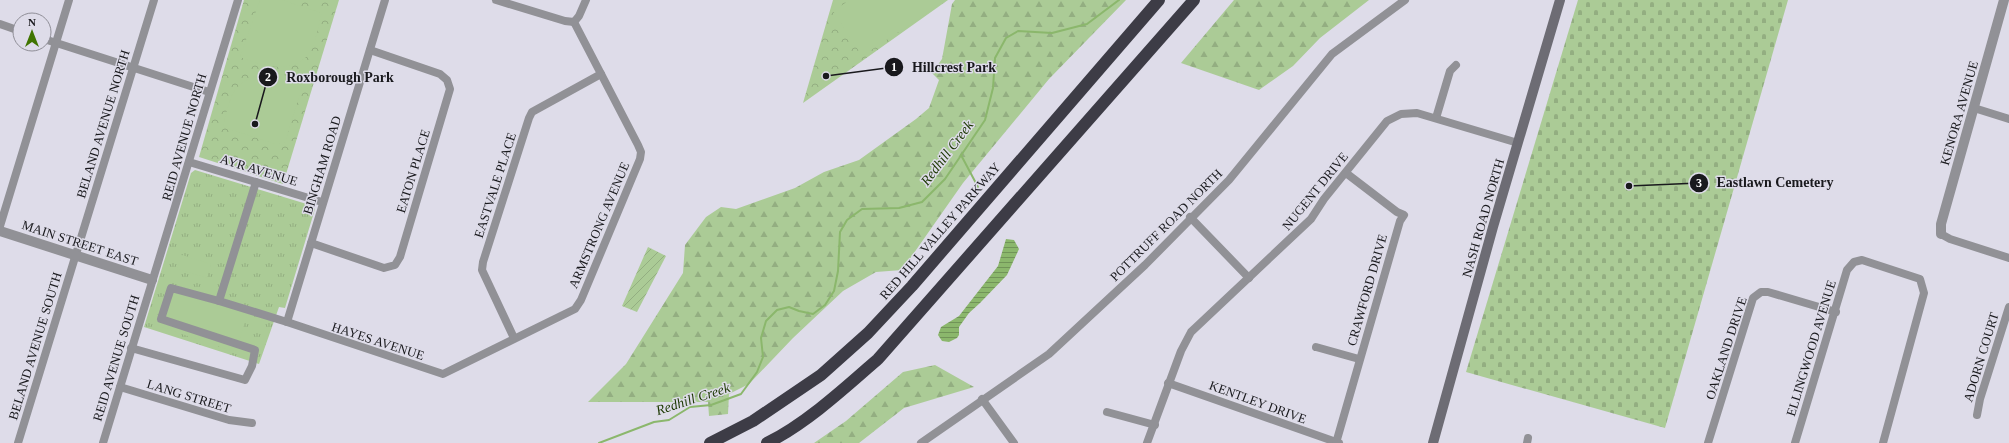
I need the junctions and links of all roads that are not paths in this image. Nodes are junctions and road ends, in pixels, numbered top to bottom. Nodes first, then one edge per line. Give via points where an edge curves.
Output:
1 (69, 0) edge
2 (154, 0) edge
3 (238, 0) edge
4 (385, 0) edge
5 (496, 0) edge
6 (586, 0) edge
7 (1159, 0) edge
8 (1405, 0) edge
9 (1560, 0) edge
10 (2004, 0) edge
11 (1193, 1) edge
12 (574, 22) junction
13 (0, 24) edge
14 (12, 28) edge
15 (52, 42) edge
16 (56, 43) junction
17 (370, 50) junction
18 (1456, 65) dead end
19 (133, 69) junction
20 (601, 74) junction
21 (209, 92) junction
22 (1974, 108) junction
23 (1436, 118) junction
24 (2009, 119) edge
25 (1518, 143) junction
26 (189, 162) junction
27 (1346, 173) junction
28 (256, 182) junction
29 (322, 202) junction
30 (1190, 217) junction
31 (0, 226) edge
32 (0, 231) edge
33 (1942, 234) joint
34 (312, 244) junction
35 (76, 255) junction
36 (2009, 258) edge
37 (1249, 278) junction
38 (152, 280) junction
39 (219, 301) junction
40 (2009, 307) edge
41 (1836, 312) junction
42 (287, 322) junction
43 (514, 338) junction
44 (1316, 347) dead end
45 (132, 348) junction
46 (1359, 359) junction
47 (448, 373) joint
48 (1168, 382) junction
49 (120, 387) junction
50 (982, 399) junction
51 (1108, 412) dead end
52 (1977, 415) dead end
53 (252, 423) dead end
54 (1155, 425) junction
55 (772, 441) edge
56 (18, 443) edge
57 (103, 443) edge
58 (710, 443) edge
59 (921, 443) edge
60 (1014, 443) edge
61 (1148, 443) edge
62 (1337, 443) edge
63 (1433, 443) edge
64 (1708, 443) edge
65 (1795, 443) edge
66 (1883, 443) edge

1 - 16 street
2 - 19 street, BELAND AVENUE NORTH
3 - 21 street, REID AVENUE NORTH
4 - 17 street, BINGHAM ROAD
5 - 12 street
6 - 12 street
7 - 58 highway, RED HILL VALLEY PARKWAY via 912,286 868,333 821,375 753,421
8 - 30 street, POTTRUFF ROAD NORTH via 1332,54 1229,180
9 - 25 main road, NASH ROAD NORTH
10 - 22 street, KENORA AVENUE
11 - 55 highway via 878,359 844,389
12 - 20 street, ARMSTRONG AVENUE
13 - 14 street
15 - 16 street
16 - 19 street
16 - 31 street
17 - 29 street, BINGHAM ROAD
17 - 34 street, EATON PLACE via 440,74 447,80 450,89 400,257 395,265 384,268
18 - 23 street via 1450,71
19 - 21 street
19 - 35 street, BELAND AVENUE NORTH
20 - 43 street, EASTVALE PLACE via 532,112 529,118 482,270
20 - 43 street, ARMSTRONG AVENUE via 638,145 640,159 575,309
21 - 26 street, REID AVENUE NORTH
22 - 24 street
22 - 33 street, KENORA AVENUE via 1941,224
23 - 25 street, NUGENT DRIVE
23 - 27 street, NUGENT DRIVE via 1417,113 1401,114 1386,121
25 - 63 main road, NASH ROAD NORTH
26 - 28 street, AYR AVENUE
26 - 38 street, REID AVENUE NORTH
27 - 37 street, NUGENT DRIVE via 1307,223
27 - 46 street, CRAWFORD DRIVE via 1404,216 1400,220
28 - 29 street, AYR AVENUE
28 - 39 street
29 - 34 street, BINGHAM ROAD
30 - 37 street
30 - 50 street, POTTRUFF ROAD NORTH via 1145,265 1049,354
32 - 35 street, MAIN STREET EAST
33 - 36 street via 1950,239
34 - 42 street, BINGHAM ROAD
35 - 38 street, MAIN STREET EAST
35 - 56 street, BELAND AVENUE SOUTH
37 - 48 street, NUGENT DRIVE via 1191,332
38 - 45 street, REID AVENUE SOUTH
39 - 42 street
39 - 45 street via 171,288 161,319 255,350 252,366 245,380
40 - 52 street, ADORN COURT
41 - 64 street, OAKLAND DRIVE via 1768,292 1760,292 1753,298
41 - 65 street, ELLINGWOOD AVENUE
41 - 66 street, ELLINGWOOD AVENUE via 1847,270 1854,262 1862,260 1923,282 1924,293
42 - 47 street, HAYES AVENUE via 440,374
43 - 47 street, ARMSTRONG AVENUE
44 - 46 street
45 - 49 street, REID AVENUE SOUTH
46 - 62 street, CRAWFORD DRIVE
48 - 54 street, NUGENT DRIVE
48 - 62 street, KENTLEY DRIVE
49 - 53 street, LANG STREET via 229,420
49 - 57 street, REID AVENUE SOUTH
50 - 59 street, POTTRUFF ROAD NORTH
50 - 60 street
51 - 54 street
54 - 61 street, NUGENT DRIVE

